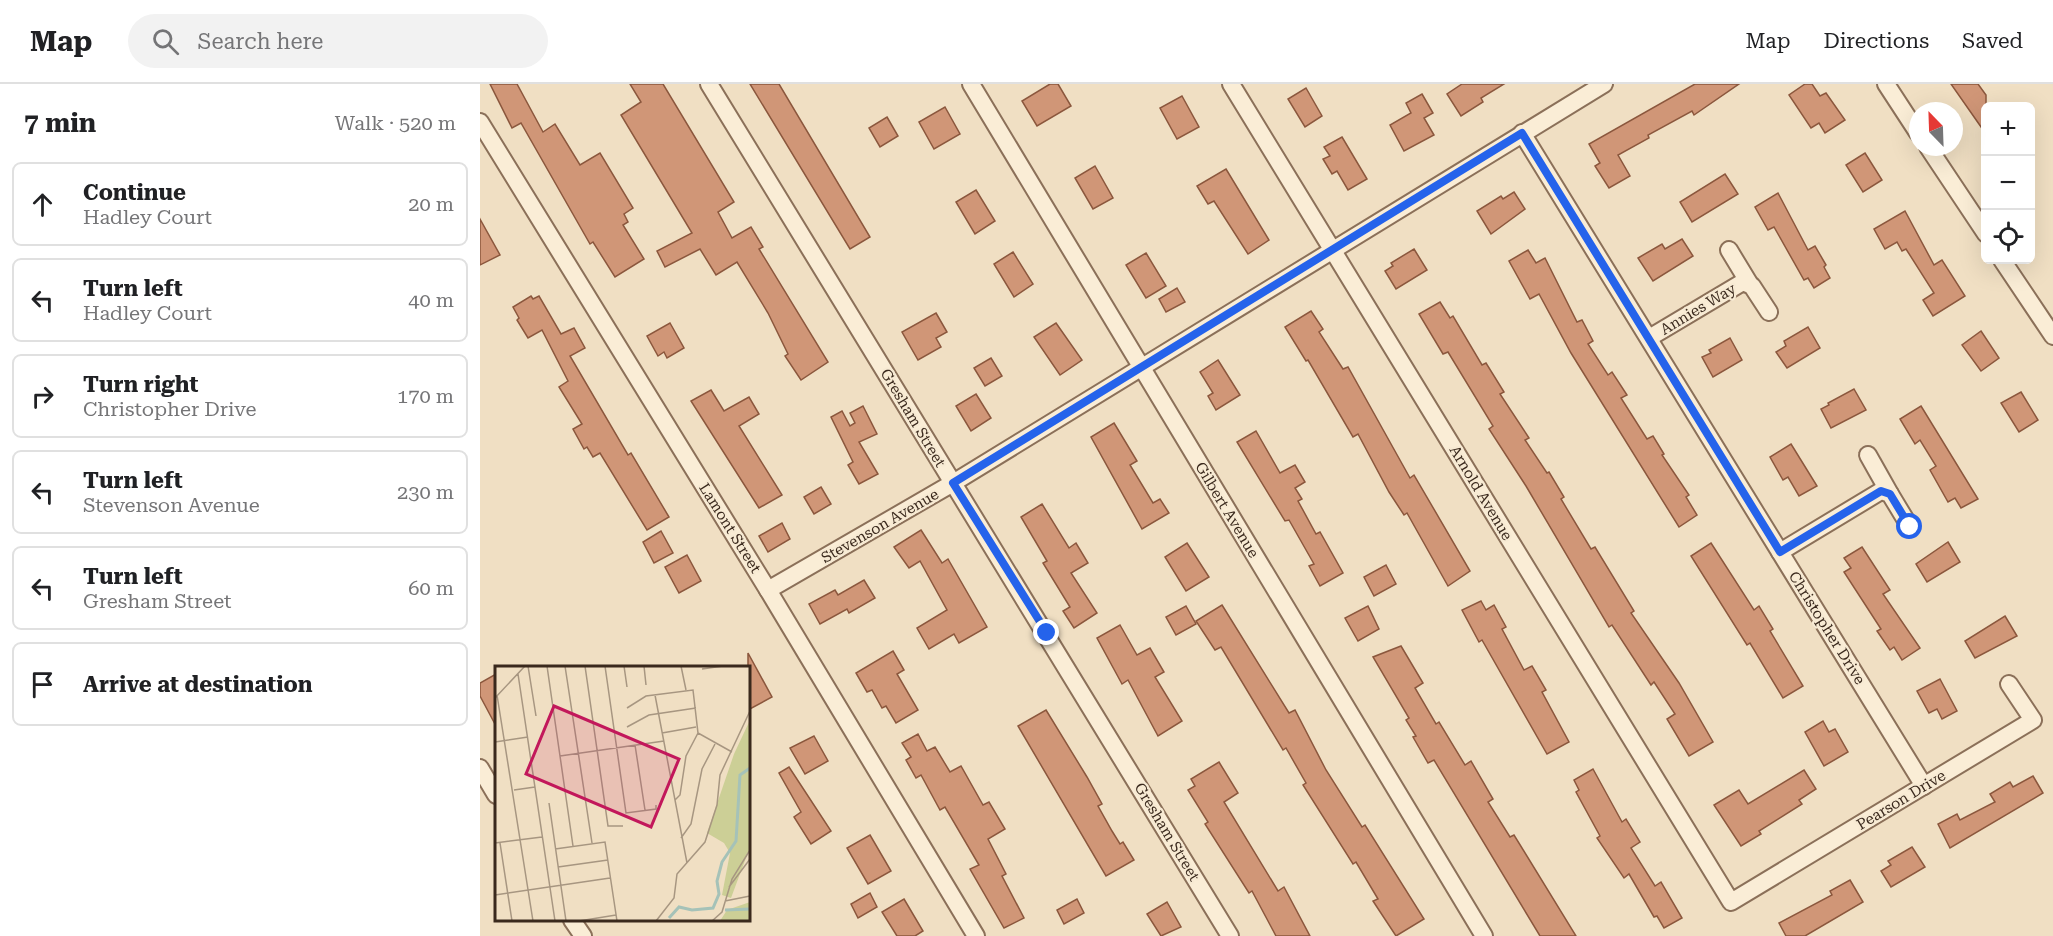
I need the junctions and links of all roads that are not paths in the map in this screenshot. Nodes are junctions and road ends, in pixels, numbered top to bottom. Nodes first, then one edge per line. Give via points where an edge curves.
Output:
1 (709, 84) edge
2 (971, 84) edge
3 (1231, 84) edge
4 (1604, 84) edge
5 (1886, 84) edge
6 (1909, 119) edge
7 (480, 122) edge
8 (1522, 133) junction
9 (1934, 156) edge
10 (1981, 226) edge
11 (1332, 249) junction
12 (1729, 250) dead end
13 (2005, 264) edge
14 (1749, 283) junction
15 (1769, 312) dead end
16 (2053, 336) edge
17 (1649, 338) junction
18 (1140, 367) junction
19 (1868, 455) dead end
20 (953, 483) junction
21 (1890, 494) junction
22 (1910, 527) dead end
23 (1780, 552) junction
24 (768, 590) junction
25 (2009, 684) dead end
26 (480, 768) edge
27 (1924, 786) junction
28 (495, 793) edge
29 (1731, 902) joint
30 (573, 921) edge
31 (583, 936) edge
32 (976, 936) edge
33 (1230, 936) edge
34 (1484, 936) edge

1 - 20 street, Gresham Street
2 - 18 street, Gilbert Avenue
3 - 11 street, Arnold Avenue
4 - 8 street, Stevenson Avenue
5 - 6 street
7 - 24 street, Lamont Street
8 - 11 street, Stevenson Avenue
8 - 17 street, Christopher Drive
9 - 10 street
11 - 18 street, Stevenson Avenue
11 - 29 street, Arnold Avenue
12 - 14 street, Annies Way
13 - 16 street
14 - 15 street, Annies Way
14 - 17 street, Annies Way via 1741,283
17 - 23 street, Christopher Drive
18 - 20 street, Stevenson Avenue
18 - 34 street, Gilbert Avenue
19 - 21 street
20 - 24 street, Stevenson Avenue
20 - 33 street, Gresham Street
21 - 22 street
21 - 23 street via 1877,492
23 - 27 street, Christopher Drive
24 - 32 street, Lamont Street
25 - 27 street, Pearson Drive via 2033,720
26 - 28 street
27 - 29 street, Pearson Drive
30 - 31 street

